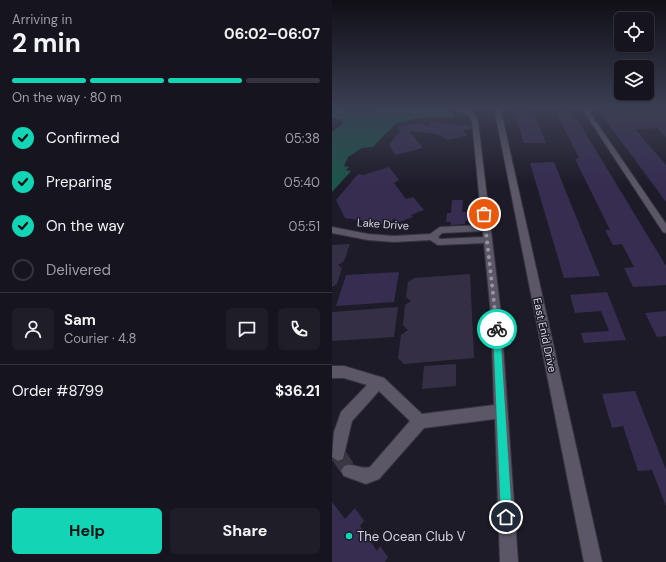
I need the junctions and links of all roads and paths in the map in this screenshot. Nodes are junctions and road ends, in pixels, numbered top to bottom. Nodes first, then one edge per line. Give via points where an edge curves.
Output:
1 (476, 133) edge
2 (503, 133) edge
3 (601, 133) edge
4 (486, 228) junction
5 (332, 230) edge
6 (666, 230) edge
7 (432, 237) junction
8 (487, 240) junction
9 (332, 372) edge
10 (379, 382) junction
11 (501, 411) junction
12 (420, 421) junction
13 (338, 454) tunnel mouth
14 (349, 471) tunnel mouth
15 (509, 562) edge
16 (593, 562) edge

1 - 4 street
2 - 16 street, East Enid Drive
3 - 6 street
4 - 7 street, Lake Drive via 440,230
4 - 8 street
5 - 7 street, Lake Drive via 388,238
7 - 8 street, Lake Drive via 438,242
8 - 11 street via 496,315
9 - 10 street via 344,372
10 - 12 street
10 - 13 street via 346,417 340,432
11 - 12 street
11 - 15 street
12 - 14 street via 374,474 366,476

